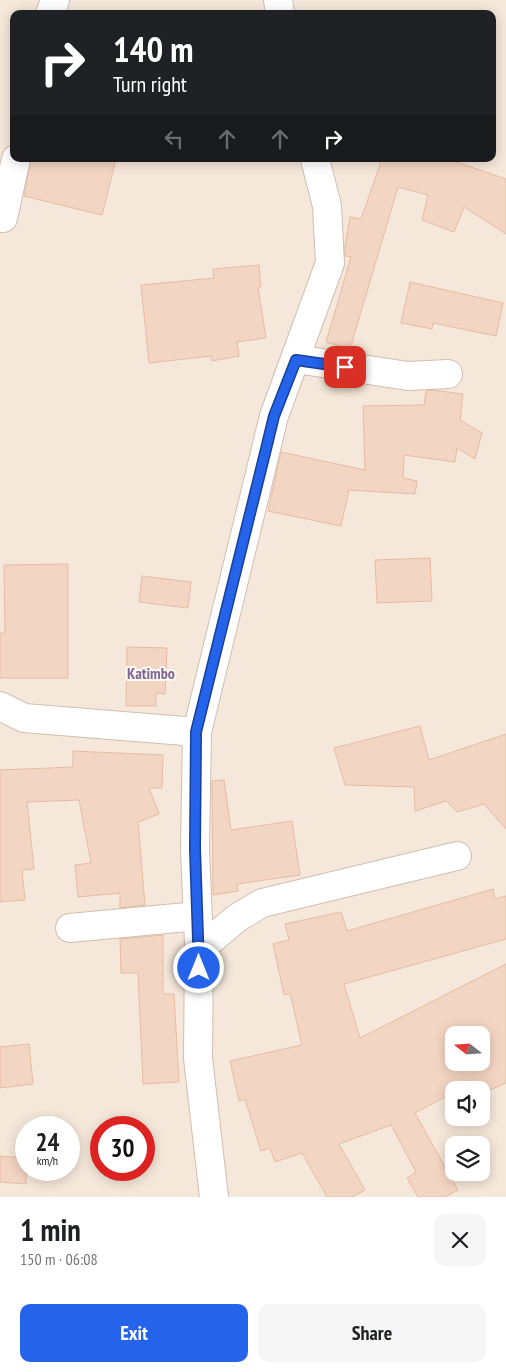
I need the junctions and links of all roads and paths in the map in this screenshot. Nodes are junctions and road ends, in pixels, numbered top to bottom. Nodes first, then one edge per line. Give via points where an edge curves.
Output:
1 (15, 162) edge
2 (316, 162) edge
3 (3, 218) dead end
4 (296, 360) junction
5 (448, 374) dead end
6 (0, 706) edge
7 (196, 732) junction
8 (457, 856) dead end
9 (198, 916) junction
10 (70, 928) dead end
11 (199, 950) junction
12 (214, 1197) edge

1 - 3 street
2 - 4 street via 327,206 330,263
4 - 5 street via 408,376
4 - 7 street via 272,425
6 - 7 street via 24,718
7 - 9 street
8 - 11 street via 262,903 237,918
9 - 10 street
9 - 11 street
11 - 12 street via 198,1058

